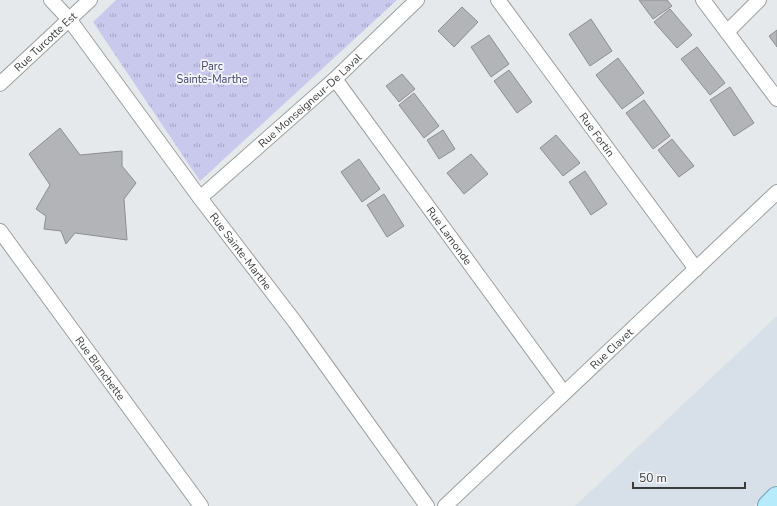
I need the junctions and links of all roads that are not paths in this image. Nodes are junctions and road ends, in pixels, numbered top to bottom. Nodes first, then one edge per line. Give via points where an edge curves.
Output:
1 (51, 0) edge
2 (90, 0) edge
3 (417, 0) edge
4 (498, 0) edge
5 (703, 0) edge
6 (759, 0) edge
7 (69, 19) junction
8 (727, 32) junction
9 (335, 78) junction
10 (0, 84) edge
11 (777, 99) edge
12 (777, 192) edge
13 (200, 198) junction
14 (0, 231) edge
15 (696, 269) junction
16 (564, 393) junction
17 (777, 498) edge
18 (201, 506) edge
19 (427, 506) edge
20 (445, 506) edge
21 (769, 506) edge

1 - 7 street, Rue Sainte-Marthe
2 - 7 street, Rue Turcotte Est
3 - 9 street, Rue Monseigneur-De Laval
4 - 15 street, Rue Fortin
5 - 8 street
6 - 8 street
7 - 10 street, Rue Turcotte Est
7 - 13 street, Rue Sainte-Marthe
8 - 11 street
9 - 13 street, Rue Monseigneur-De Laval
9 - 16 street, Rue Lamonde
12 - 15 street, Rue Clavet
13 - 19 street, Rue Sainte-Marthe via 295,322
14 - 18 street, Rue Blanchette
15 - 16 street, Rue Clavet
16 - 20 street, Rue Clavet
17 - 21 main road

